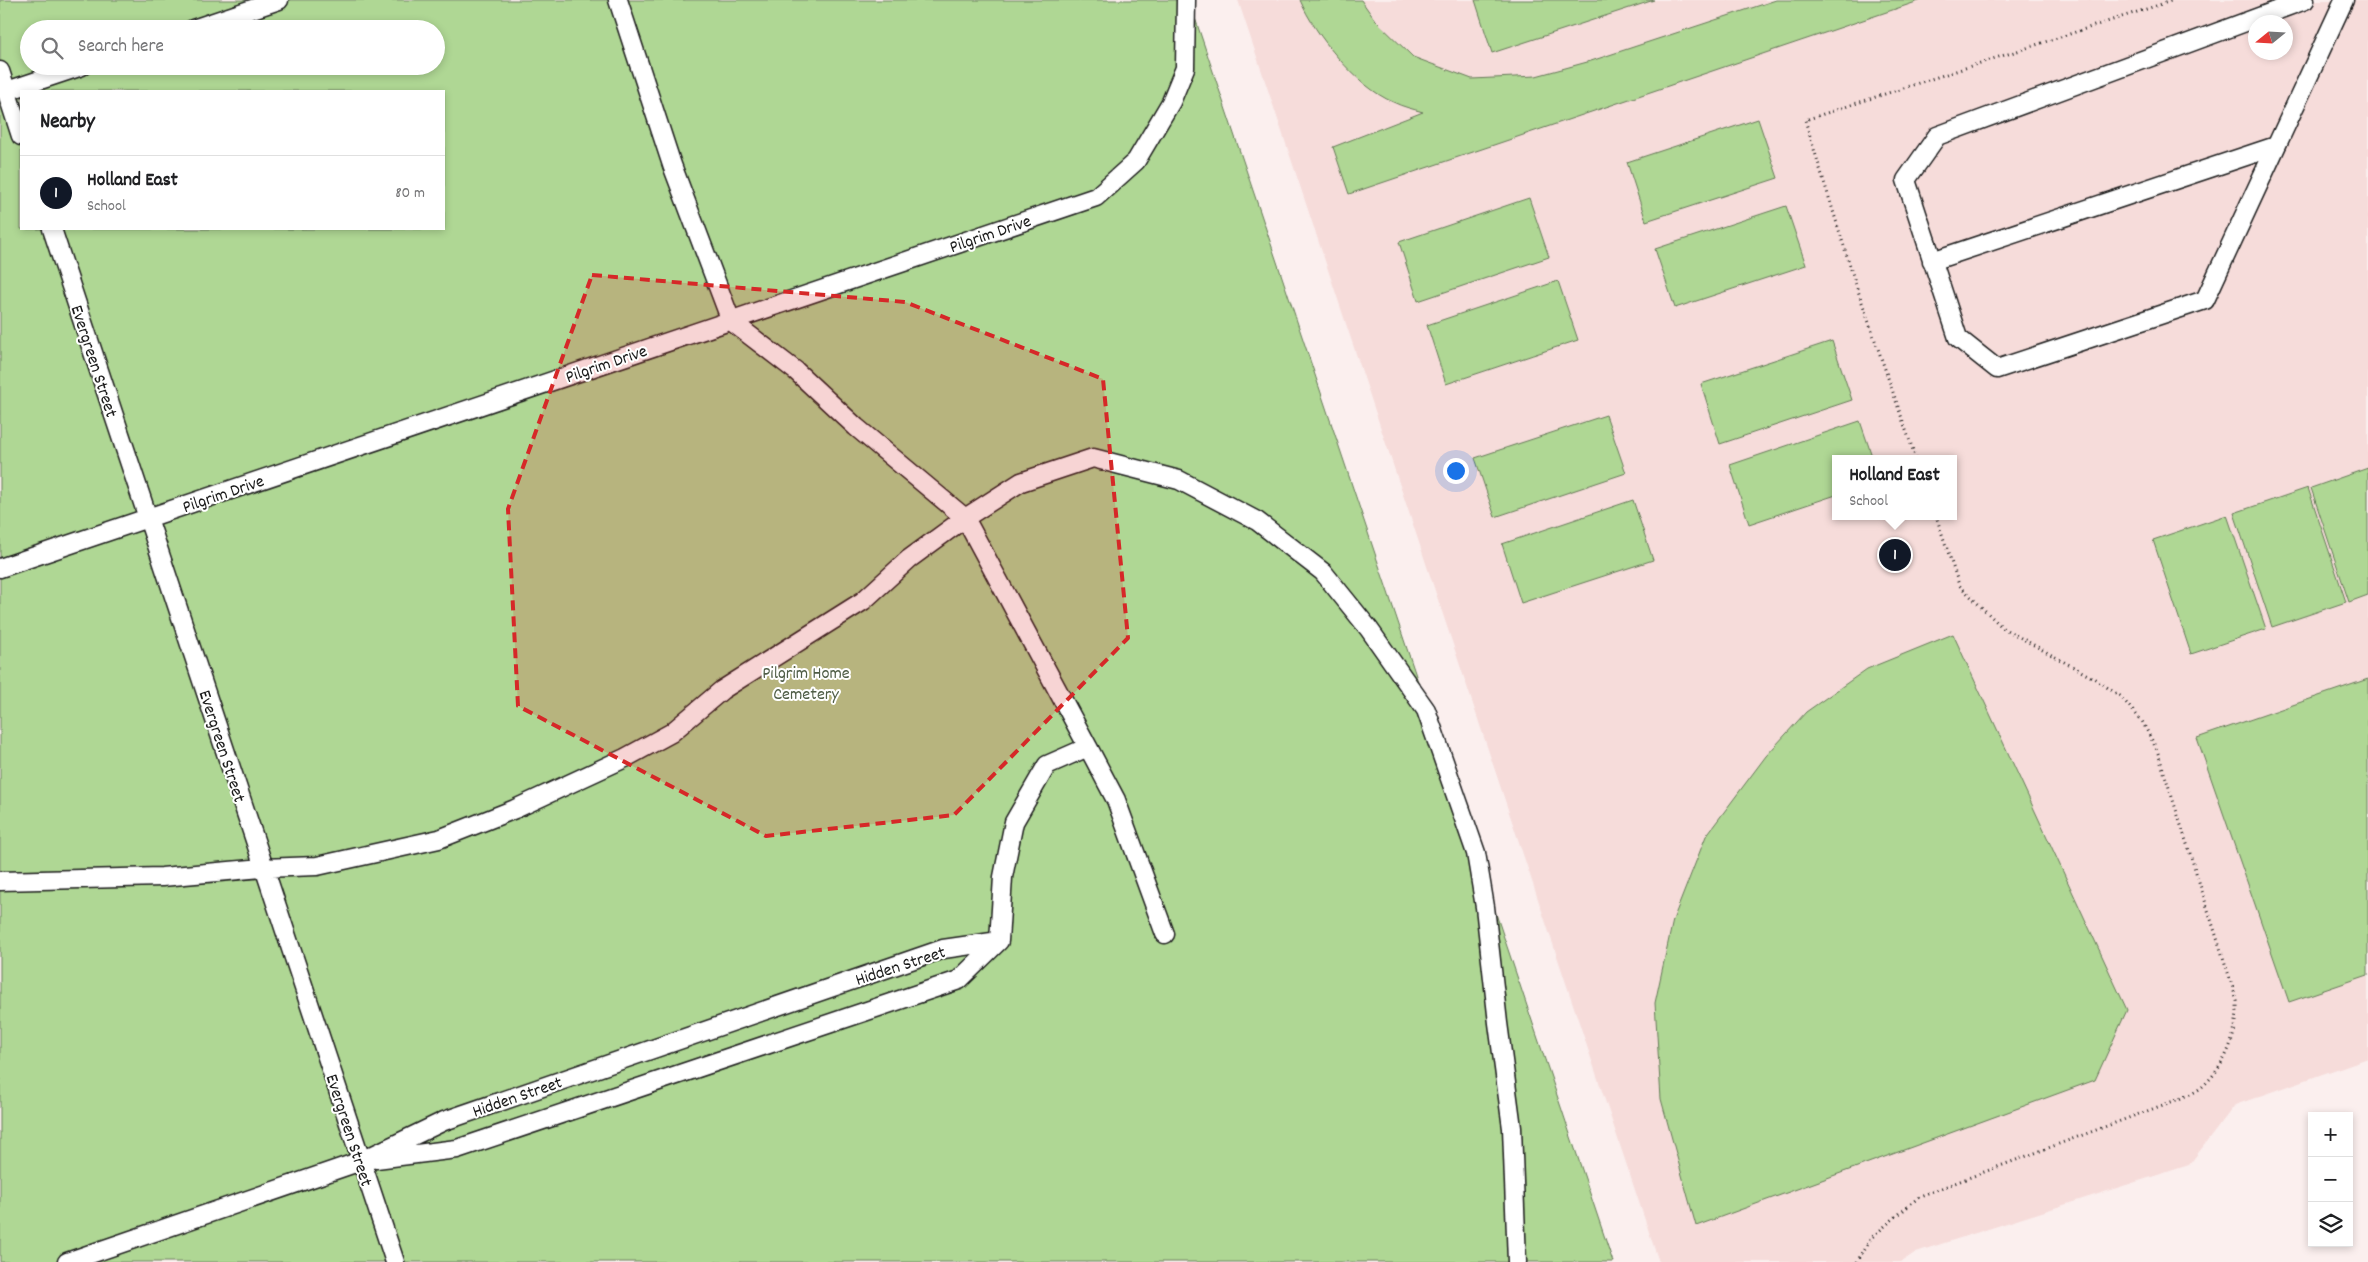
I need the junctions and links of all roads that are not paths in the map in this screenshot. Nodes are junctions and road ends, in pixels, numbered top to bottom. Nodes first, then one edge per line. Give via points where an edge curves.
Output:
1 (279, 0) edge
2 (618, 0) edge
3 (1186, 0) edge
4 (2305, 0) edge
5 (2344, 0) edge
6 (220, 20) edge
7 (0, 71) edge
8 (56, 75) edge
9 (7, 92) junction
10 (20, 133) edge
11 (2276, 146) junction
12 (52, 230) edge
13 (1932, 261) junction
14 (731, 321) junction
15 (147, 518) junction
16 (965, 518) junction
17 (0, 568) edge
18 (1088, 746) junction
19 (264, 868) junction
20 (0, 881) edge
21 (1165, 934) dead end
22 (999, 942) junction
23 (361, 1161) junction
24 (67, 1262) edge
25 (395, 1262) edge
26 (1517, 1262) edge

1 - 6 lane
2 - 14 lane via 672,165
3 - 14 lane, Pilgrim Drive via 1185,68 1171,102 1136,161 1096,197
4 - 13 lane via 1937,136 1906,180
5 - 11 lane
7 - 9 lane
8 - 9 lane
9 - 10 lane
11 - 13 lane
11 - 13 lane via 2205,300 1998,369 1958,338
12 - 15 lane, Evergreen Street
14 - 15 lane, Pilgrim Drive
14 - 16 lane via 796,371
15 - 17 lane, Pilgrim Drive
15 - 19 lane, Evergreen Street
16 - 18 lane
16 - 19 lane via 909,559 863,600 722,690 671,733 625,758 515,809 439,839 317,866
16 - 26 lane via 1020,482 1093,458 1179,480 1257,521 1323,572 1369,629 1426,710 1476,853 1512,1128
18 - 21 lane via 1116,800
18 - 22 lane via 1047,765 1014,822 1003,877
19 - 20 lane via 162,877
19 - 23 lane, Evergreen Street
22 - 23 lane, Hidden Street via 943,949 444,1121
22 - 23 lane, Hidden Street via 959,980 457,1149
23 - 24 lane, Hidden Street
23 - 25 lane, Evergreen Street

